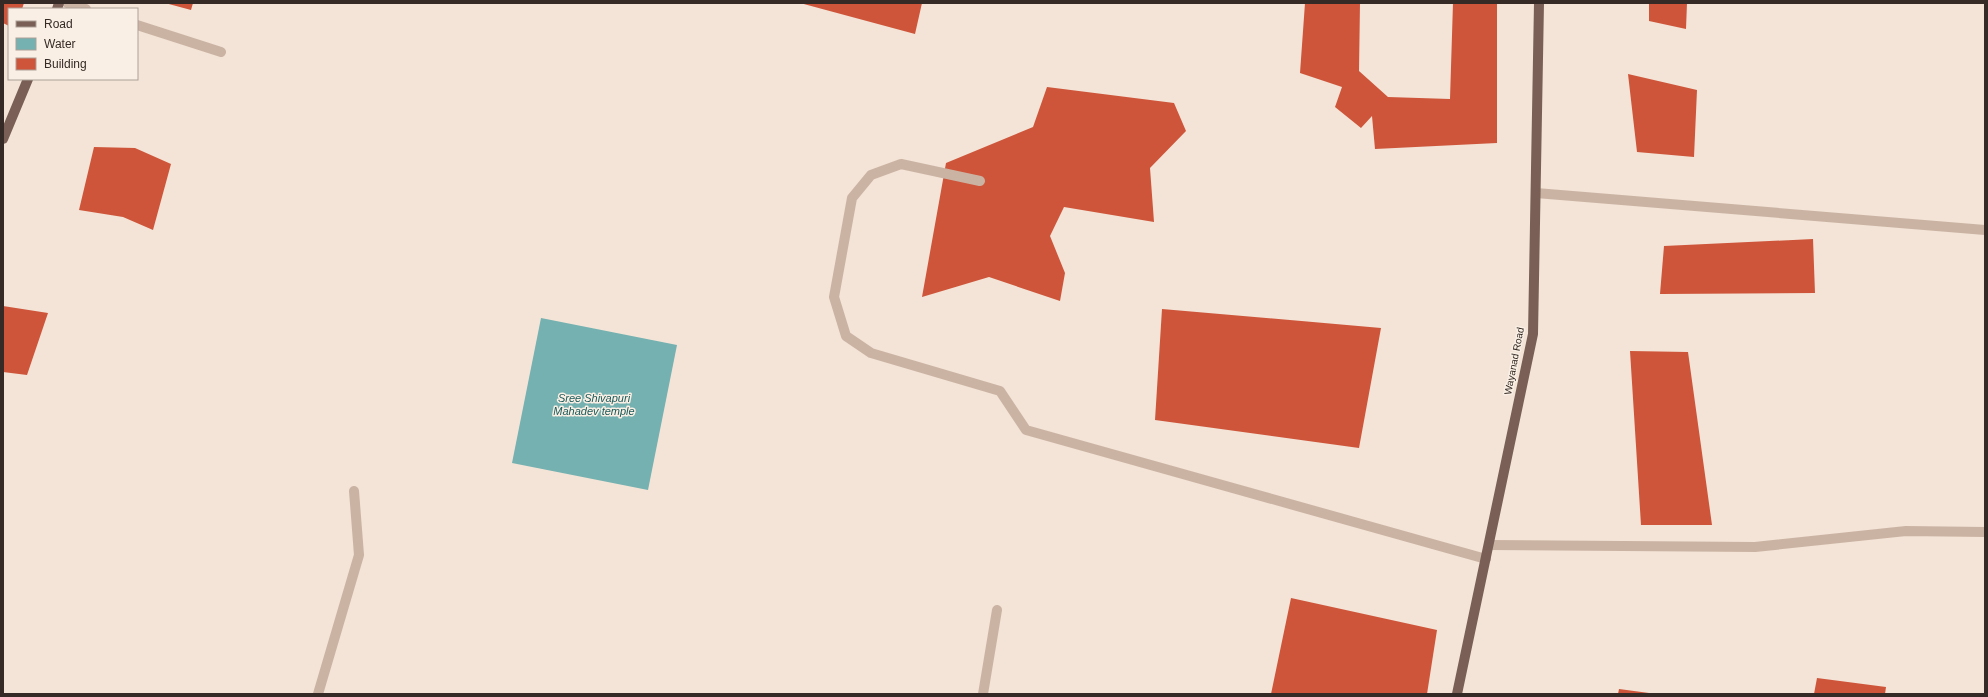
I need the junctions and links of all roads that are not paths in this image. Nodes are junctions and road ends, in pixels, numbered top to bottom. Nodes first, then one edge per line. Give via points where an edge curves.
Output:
1 (67, 3) edge
2 (1539, 3) edge
3 (83, 8) edge
4 (138, 25) edge
5 (221, 52) dead end
6 (28, 80) edge
7 (3, 139) edge
8 (980, 181) dead end
9 (1536, 193) junction
10 (1985, 230) edge
11 (354, 491) dead end
12 (1985, 532) edge
13 (1489, 545) junction
14 (1486, 559) junction
15 (997, 610) dead end
16 (318, 694) edge
17 (983, 694) edge
18 (1458, 694) edge

1 - 3 street
2 - 9 main road, Wayanad Road
4 - 5 street
6 - 7 main road
8 - 14 street via 901,164 871,175 852,198 834,297 846,336 871,353 1000,391 1026,430
9 - 10 street
9 - 13 main road, Wayanad Road via 1533,334
11 - 16 street via 359,555
12 - 13 street via 1906,531 1755,547
13 - 14 main road, Wayanad Road
14 - 18 main road, Wayanad Road
15 - 17 street

